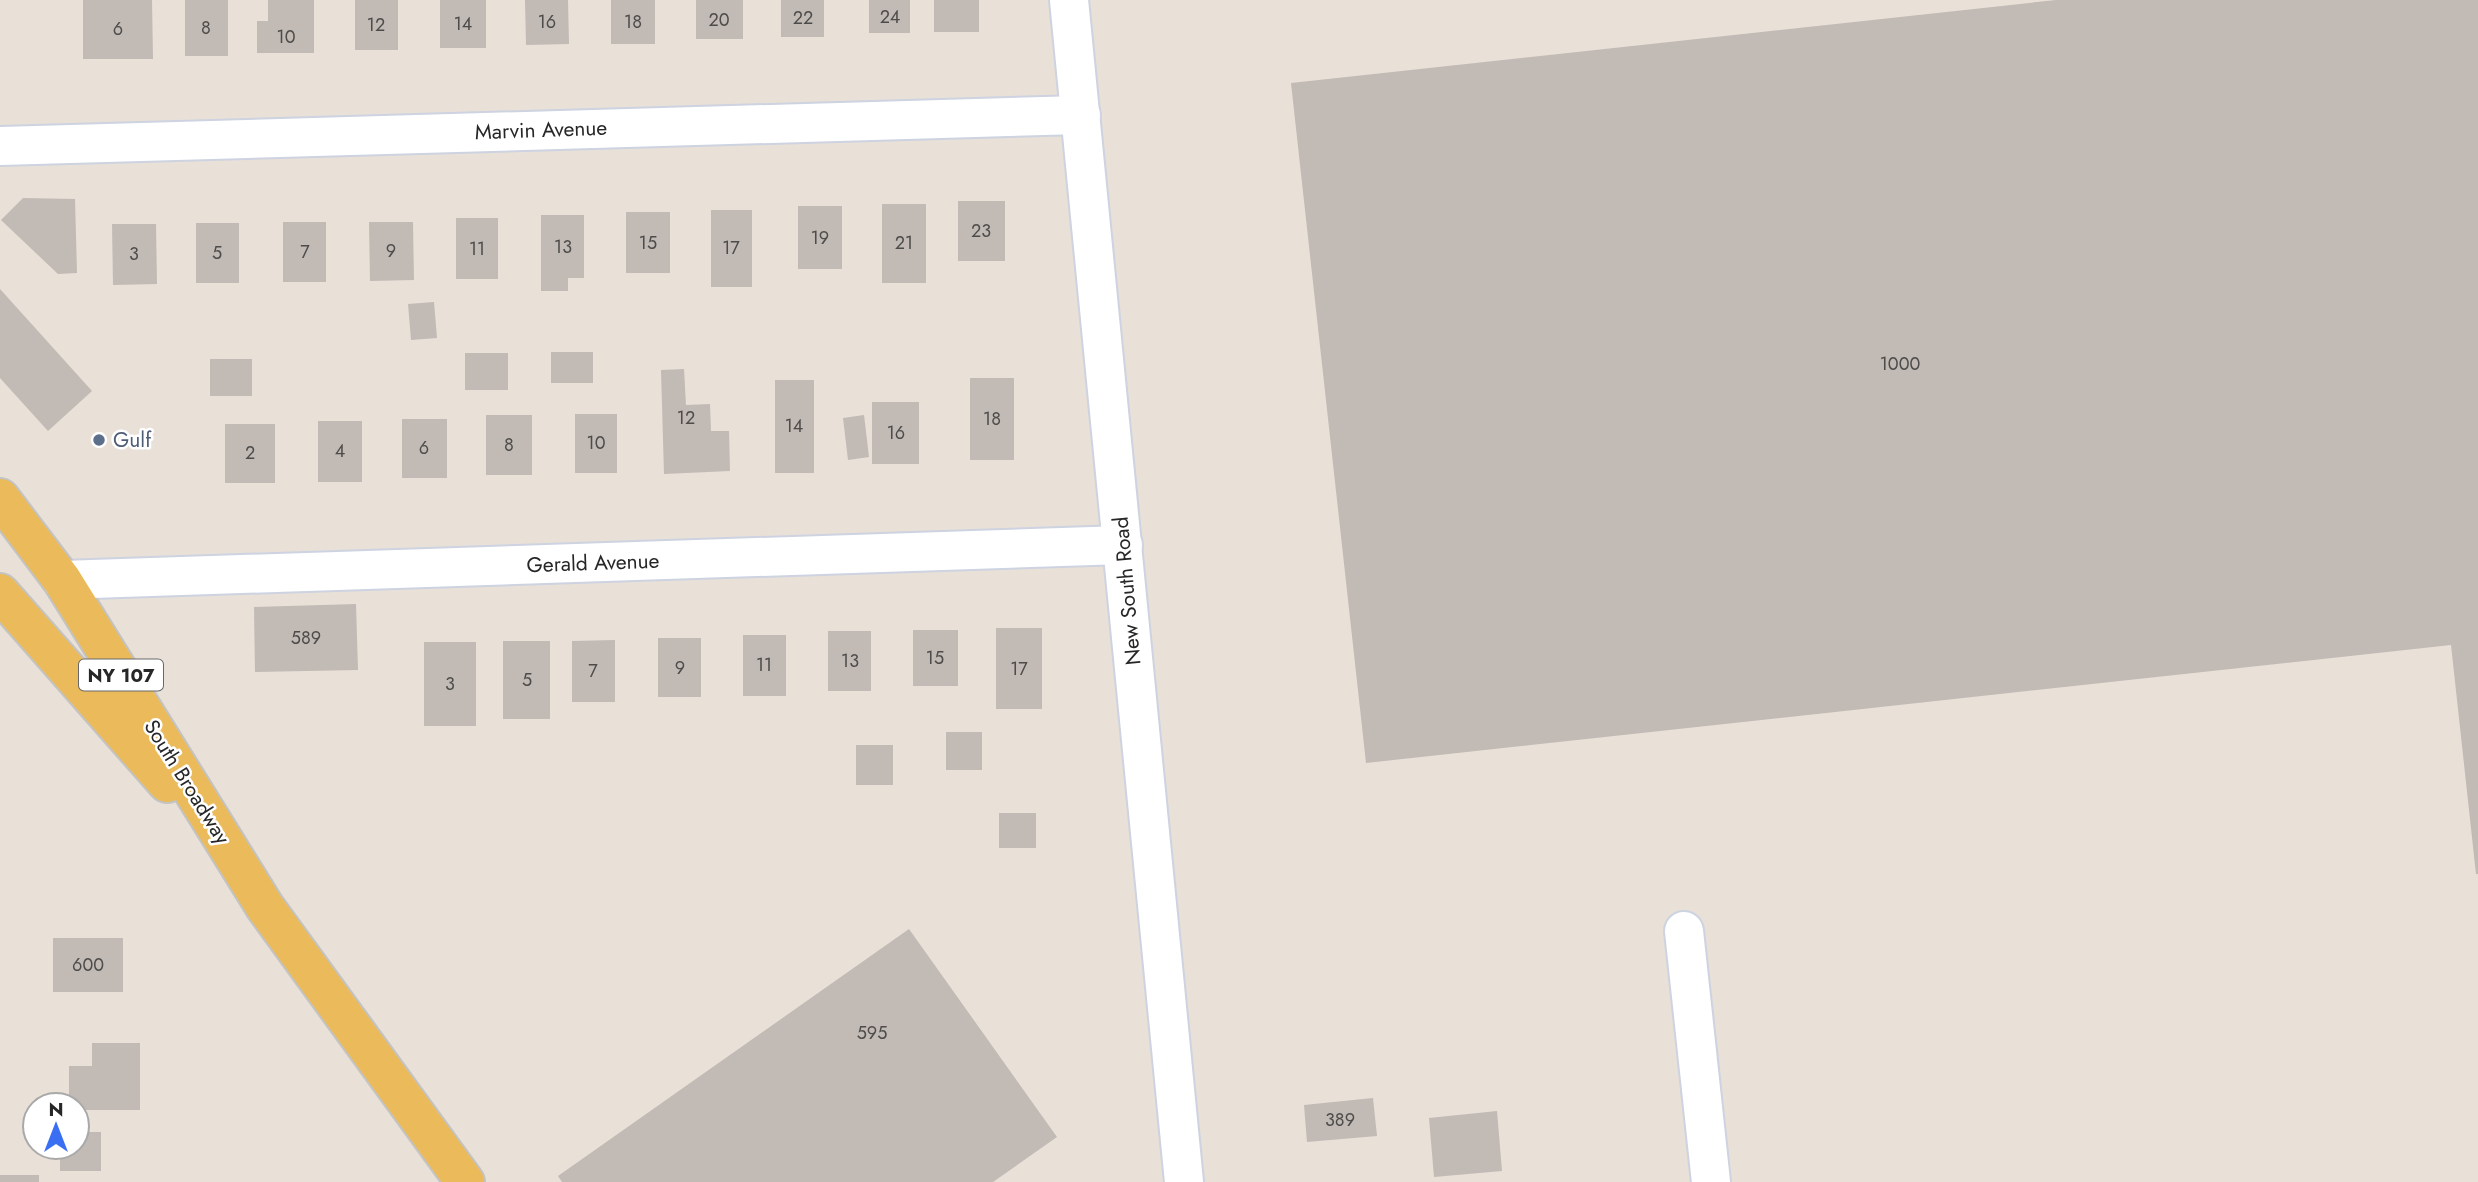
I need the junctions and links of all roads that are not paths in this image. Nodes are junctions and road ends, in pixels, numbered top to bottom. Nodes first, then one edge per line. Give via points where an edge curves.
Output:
1 (1069, 0) edge
2 (1081, 115) junction
3 (0, 146) edge
4 (0, 498) edge
5 (1123, 545) junction
6 (62, 580) junction
7 (0, 593) edge
8 (234, 858) junction
9 (1684, 931) dead end
10 (465, 1182) edge
11 (1184, 1182) edge
12 (1711, 1182) edge

1 - 2 street, New South Road
2 - 3 street, Marvin Avenue
2 - 5 street, New South Road
4 - 6 main road, South Broadway / NY 107
5 - 6 street, Gerald Avenue
5 - 11 street, New South Road
6 - 8 main road, South Broadway / NY 107
7 - 8 main road, South Broadway / NY 107
8 - 10 main road, South Broadway / NY 107
9 - 12 street

